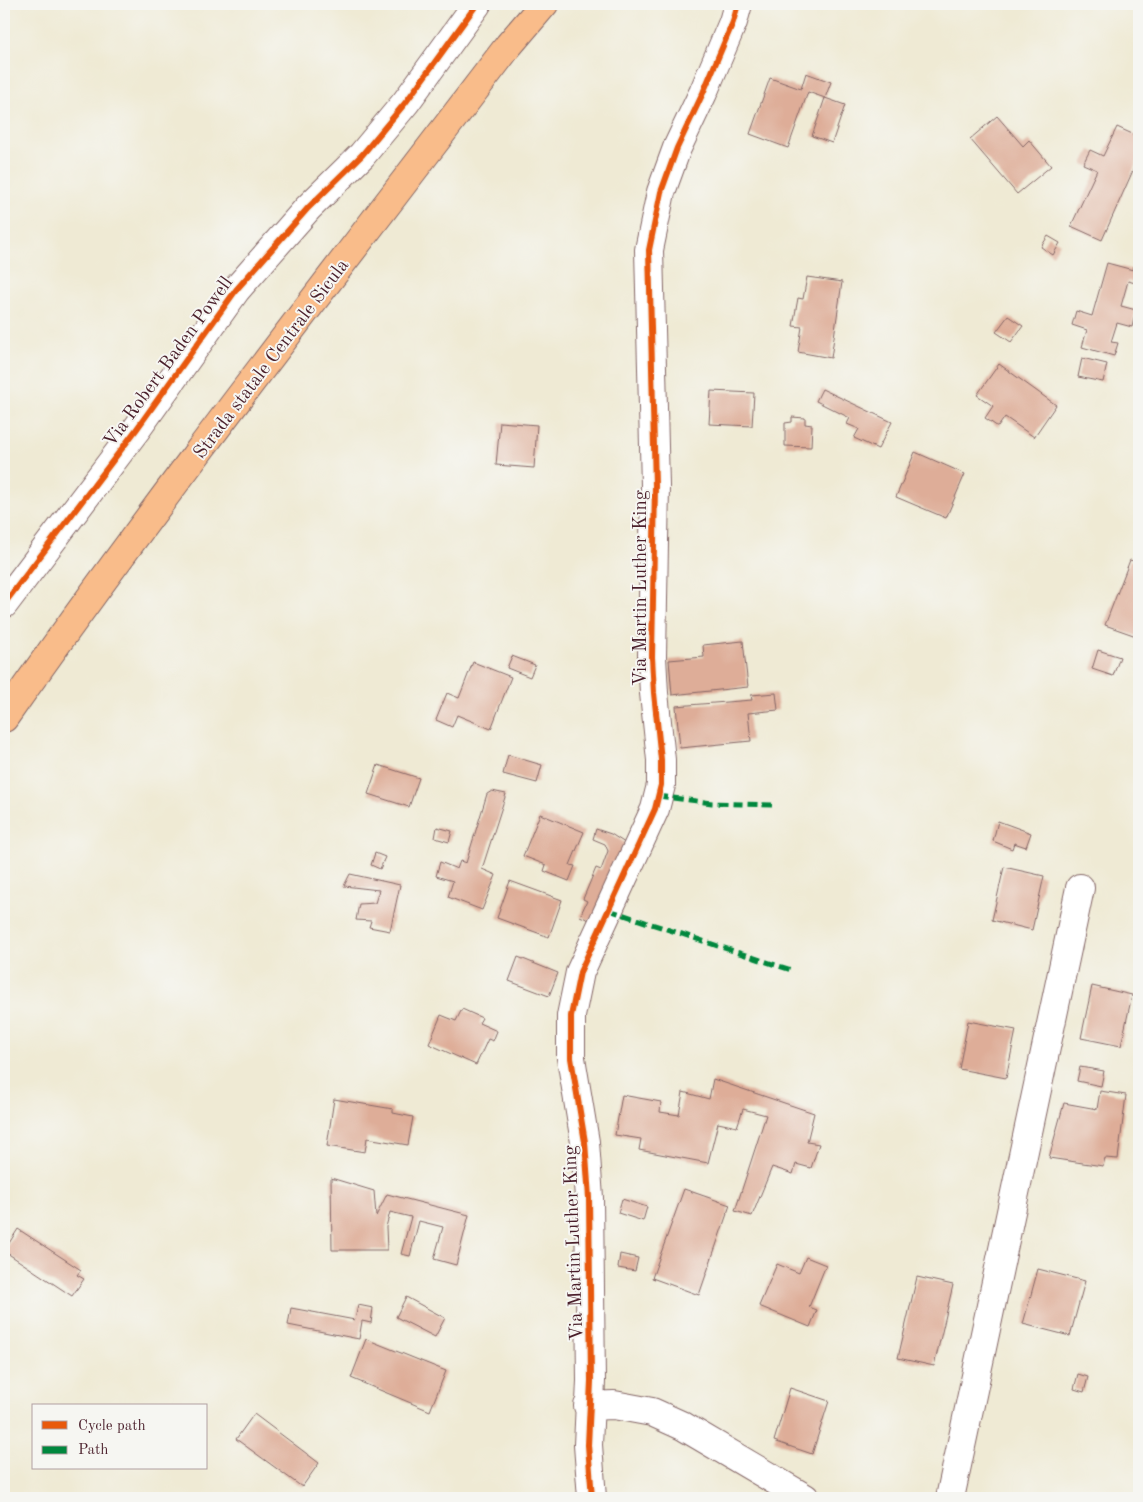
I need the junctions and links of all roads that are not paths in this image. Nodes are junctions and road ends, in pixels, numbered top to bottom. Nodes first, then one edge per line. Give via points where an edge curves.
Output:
1 (544, 4) edge
2 (738, 4) edge
3 (475, 5) edge
4 (6, 594) edge
5 (4, 718) edge
6 (1080, 888) dead end
7 (588, 1406) junction
8 (592, 1498) edge
9 (806, 1498) edge
10 (950, 1498) edge

1 - 5 main road, Strada statale Centrale Sicula via 509,44 285,338
2 - 7 street, Via Martin Luther King via 670,165 649,250 655,486 652,656 661,785 652,816 580,972 571,1016 571,1058 585,1142 589,1198
3 - 4 street, Via Robert Baden Powell via 406,102 362,155 308,208 236,290 136,430
6 - 10 street
7 - 8 street, Via Martin Luther King
7 - 9 street via 614,1405 652,1412 683,1426

